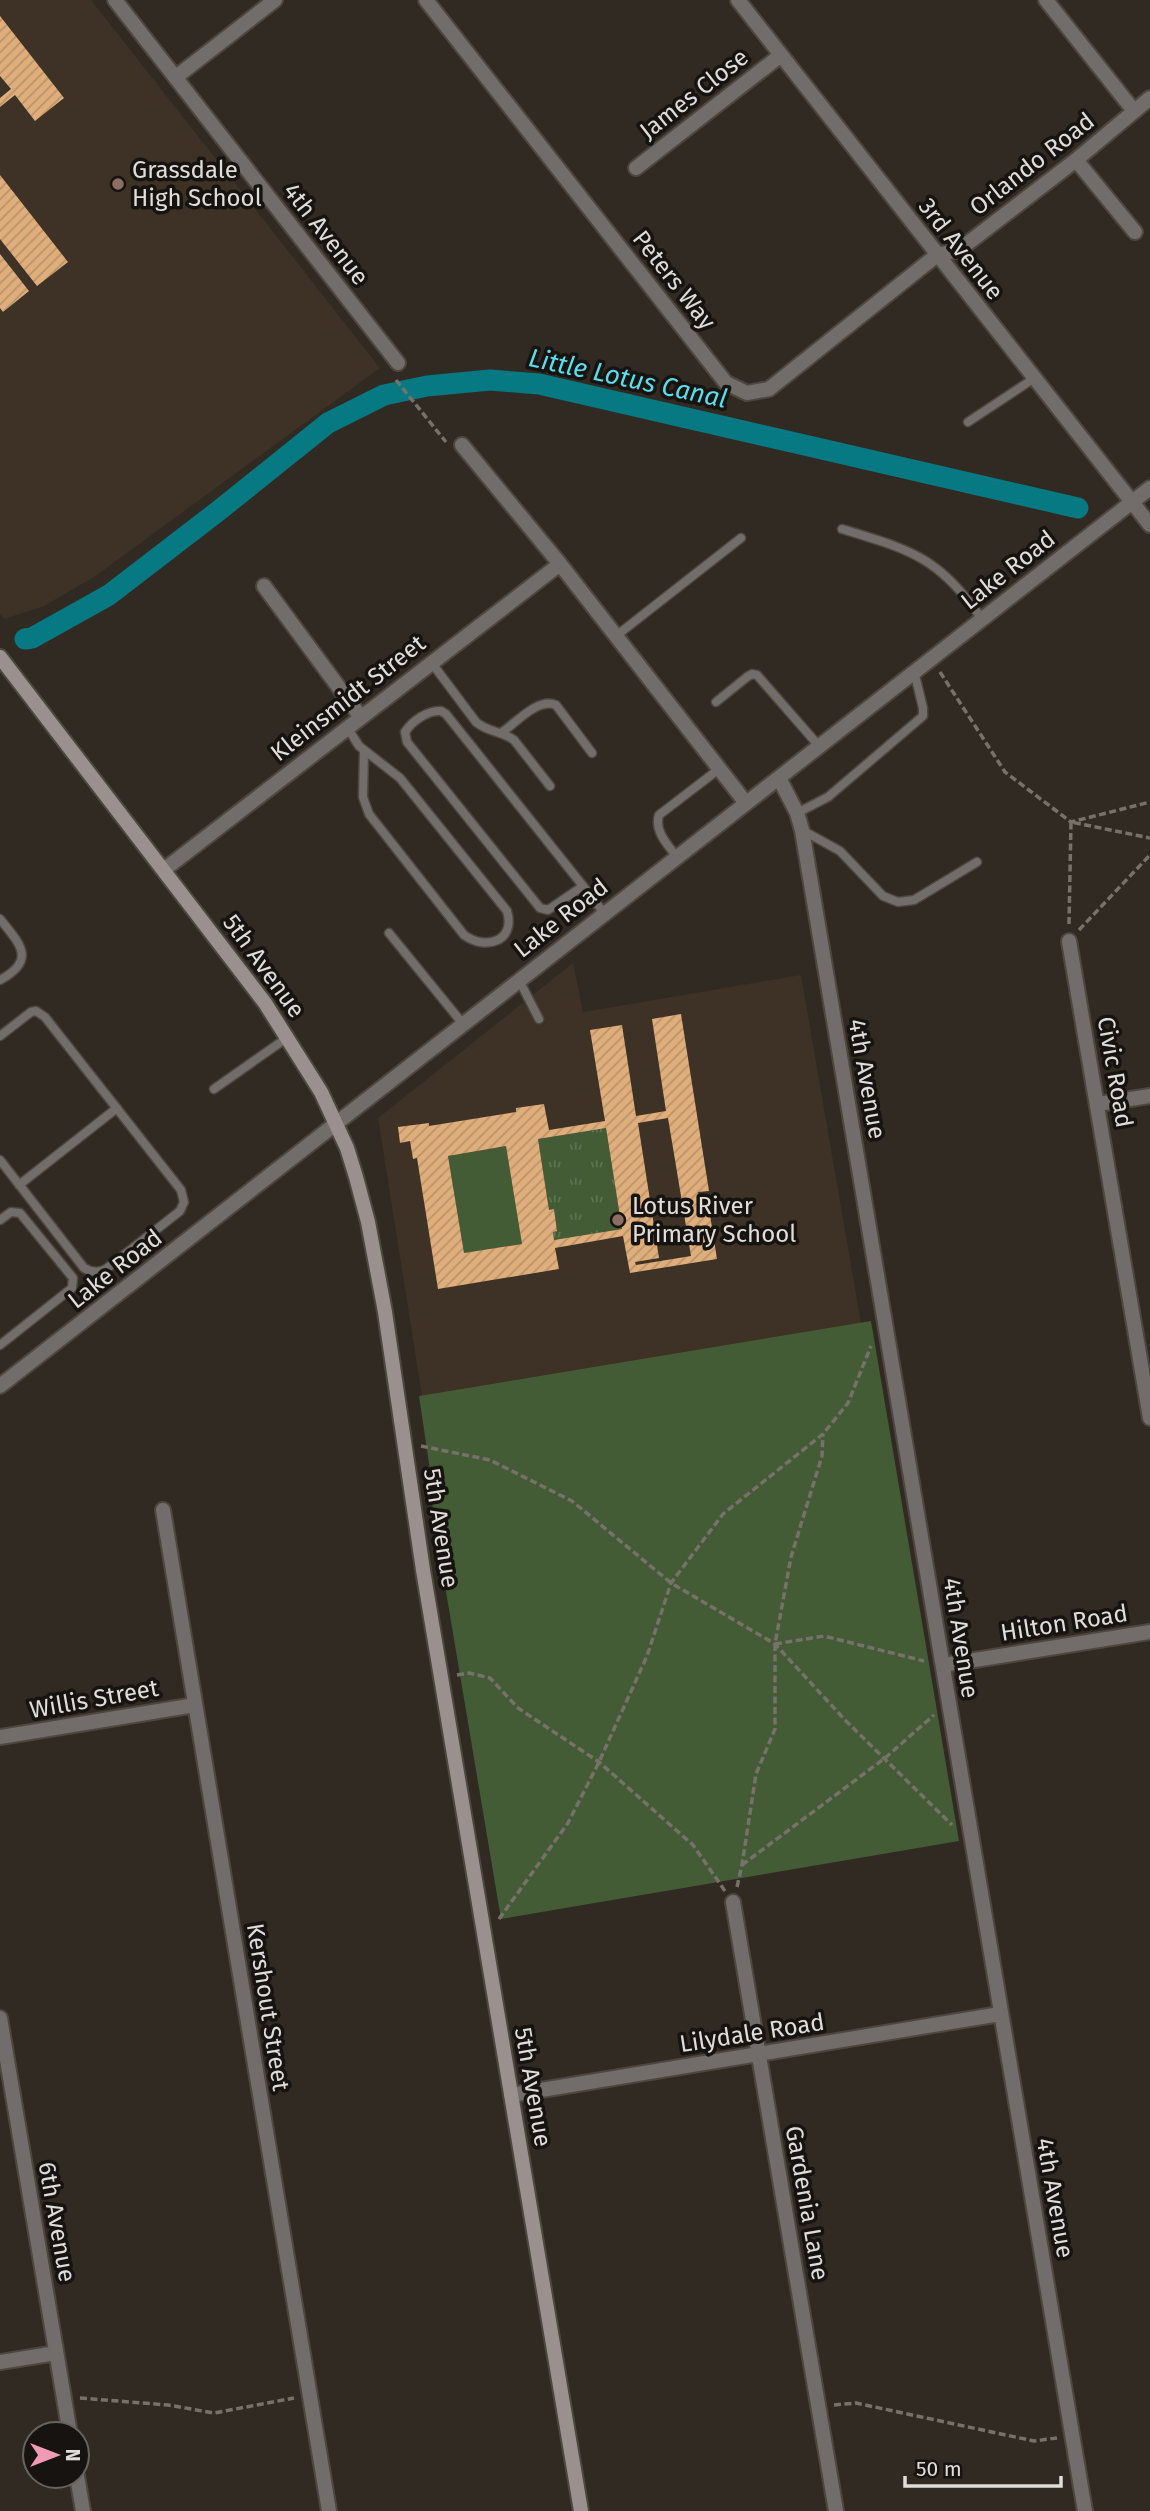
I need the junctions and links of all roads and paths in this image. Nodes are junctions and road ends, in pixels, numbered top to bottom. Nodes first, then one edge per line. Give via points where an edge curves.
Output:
1 (115, 0) edge
2 (275, 0) edge
3 (426, 0) edge
4 (738, 0) edge
5 (1046, 0) edge
6 (781, 55) junction
7 (176, 77) junction
8 (1150, 98) edge
9 (1134, 111) junction
10 (1076, 160) junction
11 (636, 168) dead end
12 (1135, 232) dead end
13 (937, 255) junction
14 (398, 363) dead end
15 (1033, 379) junction
16 (395, 380) dead end
17 (968, 422) dead end
18 (462, 445) joint
19 (1150, 488) edge
20 (1131, 502) junction
21 (1150, 525) edge
22 (842, 529) dead end
23 (741, 538) dead end
24 (560, 564) junction
25 (264, 586) dead end
26 (982, 619) junction
27 (616, 636) junction
28 (0, 657) edge
29 (931, 659) junction
30 (431, 662) junction
31 (914, 671) junction
32 (716, 702) dead end
33 (360, 716) junction
34 (347, 727) junction
35 (501, 733) junction
36 (819, 746) junction
37 (364, 751) junction
38 (592, 753) dead end
39 (719, 769) junction
40 (779, 778) junction
41 (550, 786) dead end
42 (1150, 802) edge
43 (746, 803) junction
44 (797, 813) junction
45 (1071, 821) junction
46 (802, 830) junction
47 (1150, 838) edge
48 (1150, 855) edge
49 (677, 857) junction
50 (977, 862) dead end
51 (165, 869) junction
52 (583, 886) junction
53 (604, 913) junction
54 (0, 919) edge
55 (389, 933) dead end
56 (1069, 941) junction
57 (0, 980) edge
58 (519, 980) junction
59 (539, 1019) dead end
60 (463, 1024) junction
61 (0, 1036) edge
62 (288, 1037) junction
63 (214, 1089) dead end
64 (1150, 1096) edge
65 (1098, 1104) junction
66 (117, 1108) junction
67 (336, 1122) junction
68 (0, 1160) edge
69 (19, 1185) junction
70 (0, 1220) edge
71 (884, 1313) junction
72 (0, 1345) edge
73 (0, 1386) edge
74 (1150, 1418) edge
75 (823, 1434) junction
76 (405, 1443) junction
77 (163, 1510) dead end
78 (671, 1583) junction
79 (1150, 1632) edge
80 (775, 1644) junction
81 (943, 1665) junction
82 (442, 1679) junction
83 (949, 1702) junction
84 (195, 1705) junction
85 (0, 1737) edge
86 (885, 1758) junction
87 (599, 1762) junction
88 (971, 1823) junction
89 (742, 1866) junction
90 (733, 1902) junction
91 (485, 1938) junction
92 (1000, 2014) junction
93 (0, 2018) edge
94 (758, 2055) junction
95 (511, 2095) junction
96 (56, 2353) junction
97 (0, 2362) edge
98 (309, 2395) junction
99 (64, 2397) junction
100 (818, 2406) junction
101 (68, 2420) edge
102 (1072, 2435) junction
103 (79, 2490) edge
104 (83, 2511) edge
105 (329, 2511) edge
106 (581, 2511) edge
107 (836, 2511) edge
108 (1085, 2511) edge

1 - 7 street, 4th Avenue
2 - 7 street
3 - 13 street, Peters Way via 734,389 747,393 769,389
4 - 6 street, 3rd Avenue
5 - 9 street
6 - 11 street, James Close
6 - 13 street, 3rd Avenue
7 - 14 street, 4th Avenue
8 - 9 street, Orlando Road
9 - 10 street, Orlando Road
10 - 12 street
10 - 13 street, Orlando Road via 959,250
13 - 15 street, 3rd Avenue
15 - 17 lane
15 - 20 street, 3rd Avenue
16 - 18 path via 449,446
18 - 24 street
19 - 20 street, Lake Road
20 - 21 street, 3rd Avenue
20 - 26 street, Lake Road
22 - 26 lane via 901,547 933,564
23 - 27 lane
24 - 27 street
24 - 30 street, Kleinsmidt Street
25 - 33 street
26 - 29 street, Lake Road
27 - 39 street
28 - 51 main road, 5th Avenue
29 - 31 street, Lake Road
29 - 45 path via 1005,772
30 - 33 street, Kleinsmidt Street
30 - 35 lane via 475,722
31 - 36 street, Lake Road
31 - 44 lane via 923,716 828,797
32 - 36 lane via 747,677 757,675
33 - 34 street, Kleinsmidt Street
34 - 37 lane
34 - 51 street, Kleinsmidt Street
35 - 38 lane via 540,704 551,703
35 - 41 lane via 514,740
36 - 40 street, Lake Road
37 - 37 lane via 400,778 507,911 508,926 496,941 482,944 464,935 369,814 363,797
39 - 43 street
39 - 49 lane via 659,815 657,825 663,839
40 - 43 street, Lake Road
40 - 44 street, 4th Avenue
42 - 45 path
43 - 49 street, Lake Road
44 - 46 street, 4th Avenue
45 - 47 path
45 - 56 path
46 - 50 lane via 840,851 883,896 898,902 914,900
46 - 71 street, 4th Avenue
48 - 56 path
49 - 53 street, Lake Road
51 - 62 main road, 5th Avenue
52 - 52 lane via 446,714 430,712 407,727 407,742 540,908 548,910
52 - 53 lane
53 - 58 street, Lake Road
54 - 57 lane via 23,956 18,969
55 - 60 lane
56 - 65 street, Civic Road
58 - 59 lane
58 - 60 street, Lake Road
60 - 67 street, Lake Road
61 - 66 lane via 30,1012 41,1013
62 - 63 lane
62 - 67 main road, 5th Avenue
64 - 65 street
65 - 74 street, Civic Road
66 - 69 lane
66 - 69 lane via 183,1193 180,1211 96,1272 84,1268
67 - 73 street, Lake Road
67 - 76 main road, 5th Avenue via 368,1222
68 - 69 lane
70 - 72 lane via 11,1212 20,1213 74,1283
71 - 75 path via 848,1403
71 - 81 street, 4th Avenue
75 - 78 path via 723,1514
75 - 80 path via 822,1456 791,1557
76 - 78 path via 490,1460 572,1501
76 - 82 main road, 5th Avenue
77 - 84 street, Kershout Street
78 - 80 path
78 - 87 path via 647,1656
79 - 81 street, Hilton Road
80 - 81 path via 824,1636
80 - 86 path
80 - 89 path via 775,1730 757,1774
81 - 83 street, 4th Avenue
82 - 87 path via 469,1673 490,1678 518,1708
82 - 91 main road, 5th Avenue
83 - 86 path
83 - 88 street, 4th Avenue
84 - 85 street, Willis Street
84 - 98 street, Kershout Street
86 - 88 path via 954,1827
86 - 89 path
87 - 90 path via 693,1845
87 - 91 path via 568,1823
88 - 92 street, 4th Avenue
89 - 90 path
90 - 94 street, Gardenia Lane
91 - 95 main road, 5th Avenue
92 - 94 street, Lilydale Road
92 - 102 street, 4th Avenue
93 - 96 street, 6th Avenue
94 - 95 street, Lilydale Road
94 - 100 street, Gardenia Lane
95 - 106 main road, 5th Avenue
96 - 97 street
96 - 99 street, 6th Avenue
98 - 99 path via 214,2413
98 - 105 street, Kershout Street
99 - 101 street, 6th Avenue
100 - 102 path via 856,2403 1034,2441
100 - 107 street, Gardenia Lane
102 - 108 street, 4th Avenue
103 - 104 street

